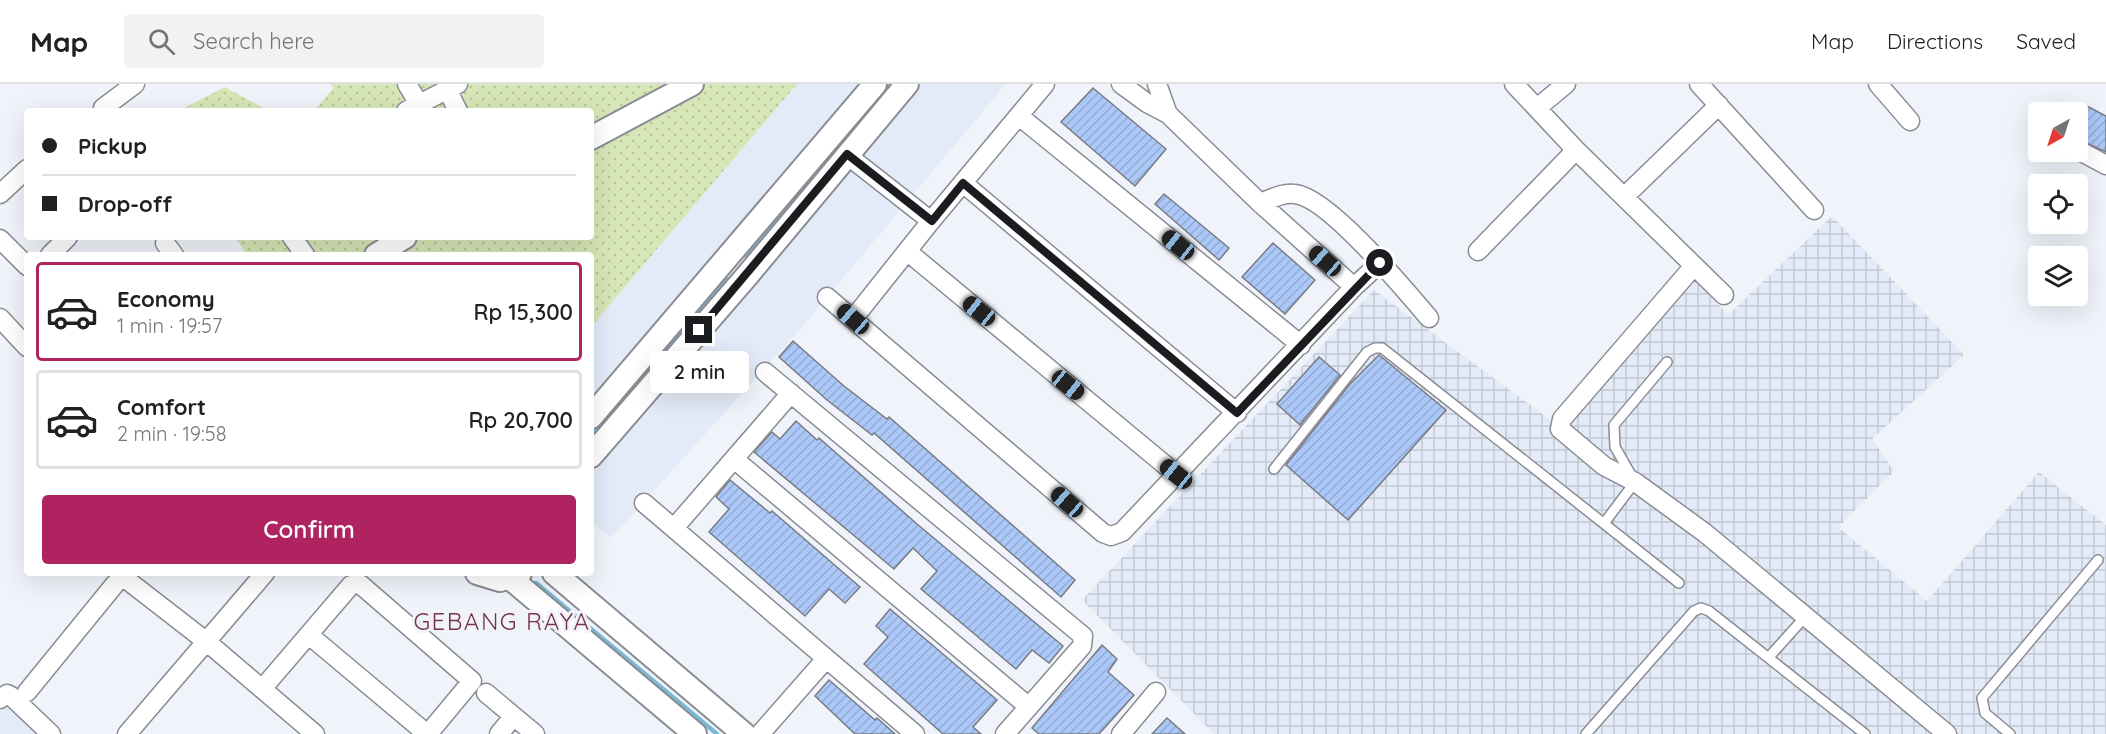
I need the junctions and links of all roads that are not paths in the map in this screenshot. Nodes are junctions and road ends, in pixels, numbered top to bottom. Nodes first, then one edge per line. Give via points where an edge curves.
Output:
1 (135, 84) edge
2 (407, 84) edge
3 (692, 84) edge
4 (875, 84) edge
5 (907, 84) edge
6 (1045, 84) edge
7 (1121, 84) edge
8 (1157, 84) edge
9 (1514, 84) edge
10 (1566, 84) edge
11 (1699, 84) edge
12 (1878, 84) edge
13 (453, 87) edge
14 (1719, 105) junction
15 (102, 108) edge
16 (412, 108) edge
17 (458, 108) edge
18 (1537, 108) junction
19 (1168, 114) junction
20 (1019, 116) junction
21 (1910, 121) dead end
22 (594, 136) edge
23 (1576, 150) junction
24 (847, 154) junction
25 (2088, 155) edge
26 (2106, 165) edge
27 (24, 172) edge
28 (963, 183) junction
29 (0, 194) edge
30 (1624, 197) junction
31 (1260, 203) junction
32 (1814, 210) dead end
33 (932, 221) junction
34 (0, 239) edge
35 (65, 240) edge
36 (400, 240) edge
37 (1478, 251) dead end
38 (53, 252) edge
39 (381, 252) edge
40 (908, 252) junction
41 (24, 263) edge
42 (1380, 263) junction
43 (1693, 267) junction
44 (736, 269) junction
45 (1354, 287) junction
46 (1724, 294) dead end
47 (827, 297) dead end
48 (0, 318) edge
49 (1429, 318) dead end
50 (853, 319) junction
51 (24, 344) edge
52 (1301, 345) junction
53 (1667, 362) dead end
54 (765, 372) dead end
55 (791, 393) junction
56 (1237, 413) junction
57 (594, 414) edge
58 (594, 452) edge
59 (734, 459) junction
60 (1274, 469) dead end
61 (1176, 474) junction
62 (1635, 482) junction
63 (644, 503) dead end
64 (1605, 522) junction
65 (674, 528) junction
66 (2098, 560) dead end
67 (119, 576) edge
68 (124, 576) edge
69 (262, 576) edge
70 (483, 576) edge
71 (515, 576) edge
72 (558, 576) edge
73 (1679, 583) dead end
74 (1804, 618) junction
75 (309, 634) junction
76 (207, 642) junction
77 (1769, 657) junction
78 (825, 660) junction
79 (262, 689) junction
80 (27, 692) dead end
81 (1156, 692) dead end
82 (486, 693) dead end
83 (0, 699) edge
84 (1029, 707) junction
85 (513, 717) junction
86 (1128, 732) edge
87 (51, 734) edge
88 (127, 734) edge
89 (315, 734) edge
90 (427, 734) edge
91 (499, 734) edge
92 (534, 734) edge
93 (695, 734) edge
94 (744, 734) edge
95 (760, 734) edge
96 (915, 734) edge
97 (1005, 734) edge
98 (1586, 734) edge
99 (1865, 734) edge
100 (1947, 734) edge
101 (2010, 734) edge

1 - 15 street
2 - 16 street
3 - 22 street
4 - 44 street
5 - 24 street
6 - 20 street
7 - 19 street
8 - 19 street
9 - 18 street
10 - 18 street
11 - 14 street
12 - 21 street
13 - 16 street
13 - 17 street
14 - 30 street
14 - 32 street
18 - 23 street
19 - 31 street
20 - 28 street
20 - 52 street
23 - 30 street
23 - 37 street
24 - 33 street
24 - 44 street
25 - 26 street
27 - 29 street
28 - 33 street
28 - 56 street
30 - 43 street
31 - 42 street via 1282,194 1308,197
31 - 45 street
33 - 40 street
34 - 41 street
35 - 38 street
36 - 39 street
40 - 50 street
40 - 61 street
42 - 45 street
42 - 49 street
43 - 46 street
43 - 62 street via 1560,423 1563,431 1592,456
44 - 57 street
44 - 58 street
45 - 52 street
47 - 50 street
48 - 51 street
50 - 61 street via 1103,533 1111,536 1122,532
52 - 56 street
53 - 62 lane via 1614,425 1615,447
54 - 55 street
55 - 59 street
55 - 84 street via 1083,636 1082,646
56 - 61 street
59 - 65 street
59 - 84 street
60 - 64 lane via 1367,352 1382,348
62 - 64 lane
62 - 74 street via 1705,533
63 - 65 street
64 - 73 lane
65 - 78 street
66 - 101 lane via 1983,698 1985,713
67 - 80 street
68 - 76 street
69 - 76 street
70 - 71 street
71 - 93 street
72 - 94 street
74 - 77 lane
74 - 100 street
75 - 79 street
75 - 90 street
75 - 90 street via 351,585 360,584 472,681
76 - 79 street
76 - 88 street
77 - 98 lane via 1701,608 1694,611
77 - 99 lane
78 - 95 street
78 - 96 street
79 - 89 street
81 - 86 street
82 - 85 street
83 - 87 street via 11,696
84 - 97 street
85 - 91 street
85 - 92 street

